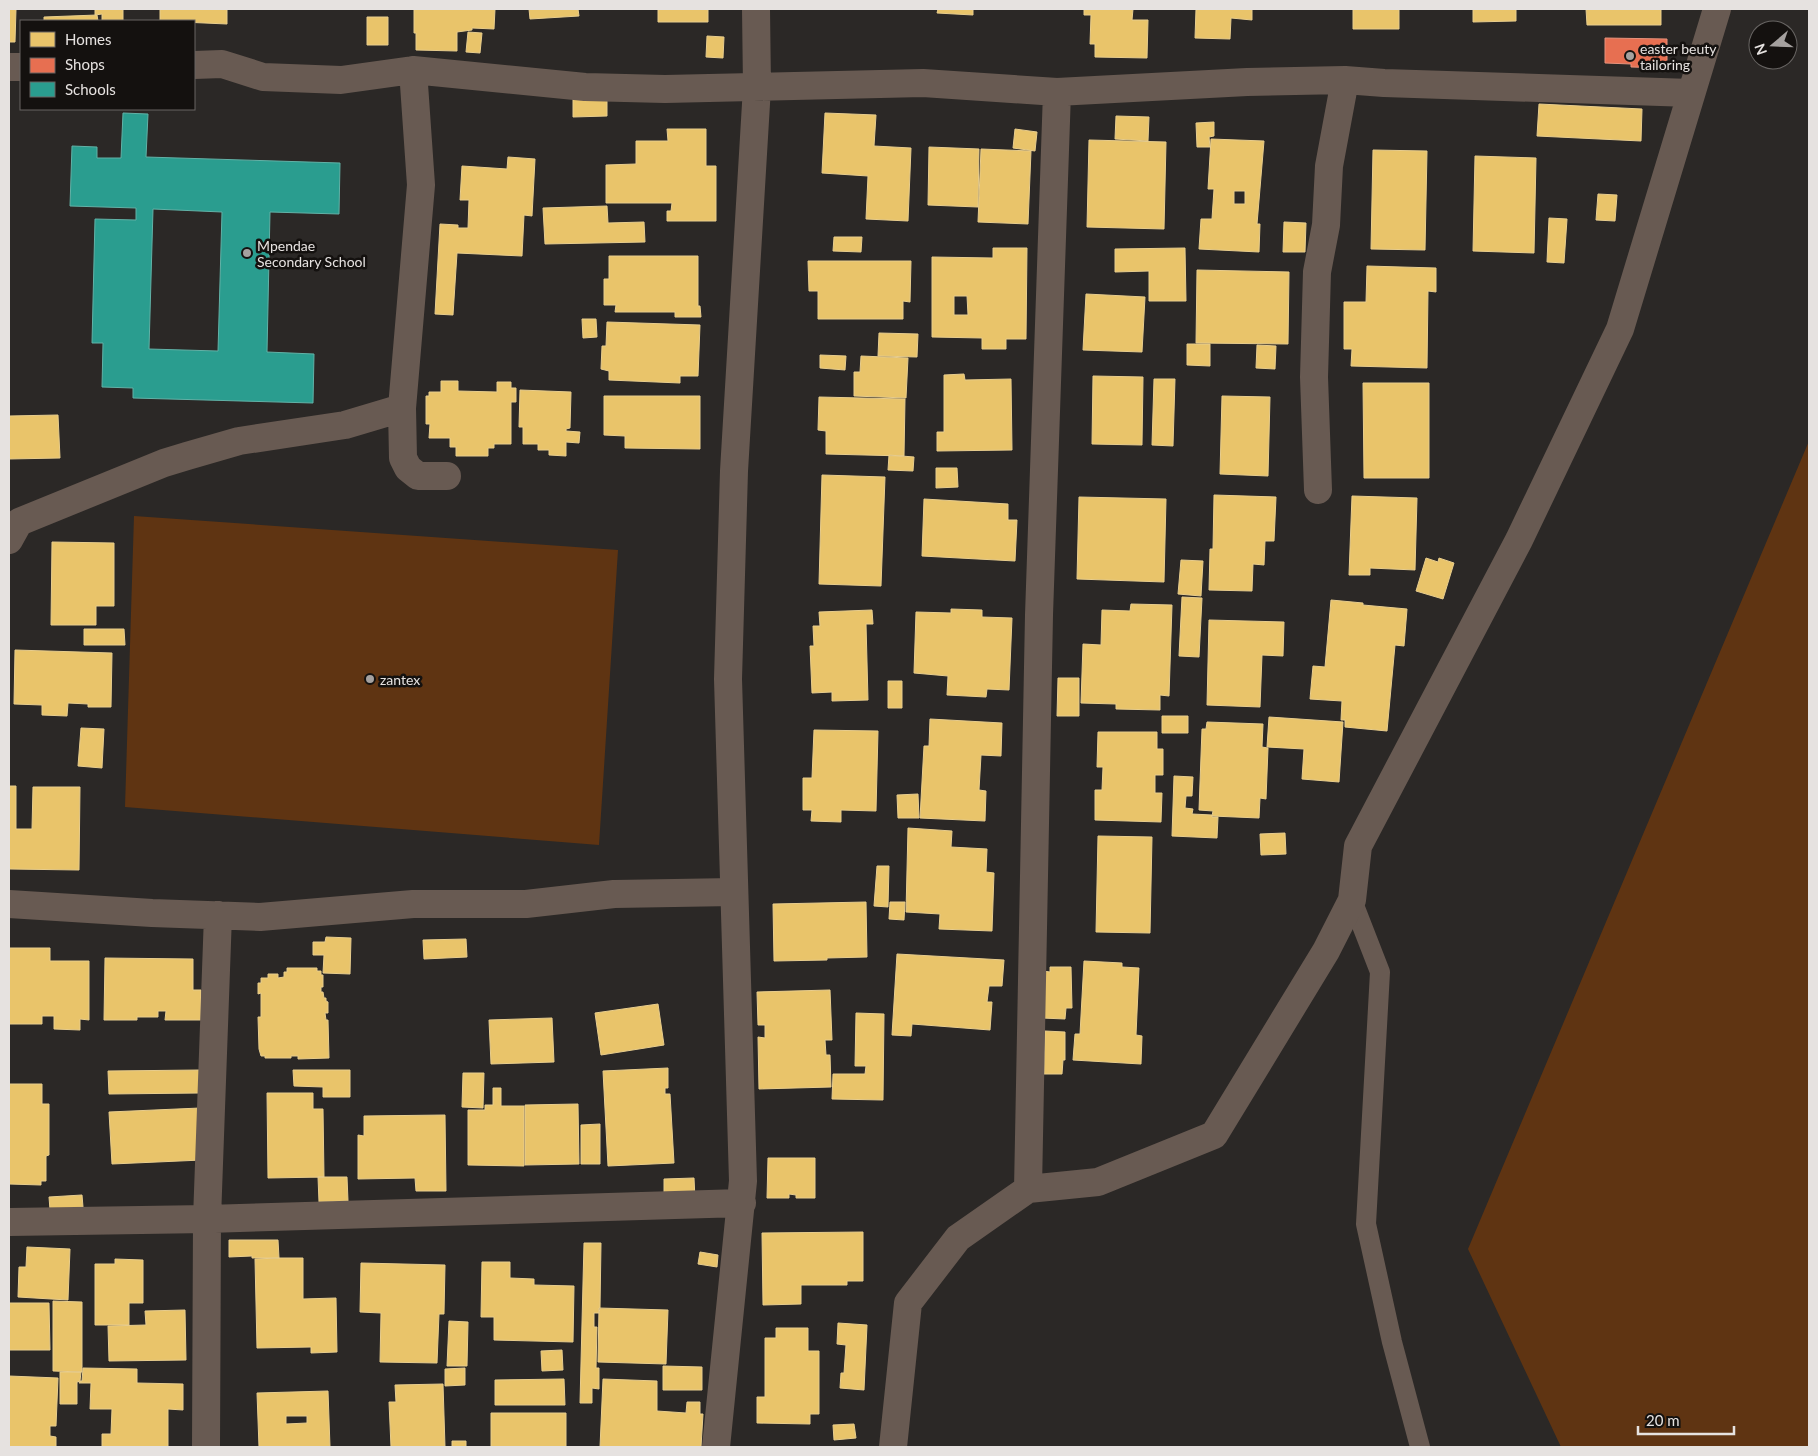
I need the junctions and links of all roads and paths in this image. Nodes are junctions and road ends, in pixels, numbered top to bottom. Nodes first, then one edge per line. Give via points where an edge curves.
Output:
1 (756, 9) edge
2 (1717, 9) edge
3 (195, 65) edge
4 (413, 70) junction
5 (1345, 80) junction
6 (757, 87) junction
7 (1057, 92) junction
8 (1691, 93) junction
9 (402, 408) junction
10 (447, 476) dead end
11 (1318, 490) dead end
12 (9, 540) edge
13 (734, 892) junction
14 (1352, 900) junction
15 (9, 904) edge
16 (218, 916) junction
17 (1028, 1189) junction
18 (742, 1203) junction
19 (207, 1219) junction
20 (9, 1222) edge
21 (206, 1447) edge
22 (716, 1447) edge
23 (894, 1447) edge
24 (1420, 1447) edge

1 - 6 street
2 - 8 street
3 - 4 street via 222,64 263,77 341,80
4 - 6 street via 585,86 665,89
4 - 9 street via 421,185
5 - 7 street
5 - 8 street
5 - 11 street via 1329,166 1326,225 1317,272 1314,377
6 - 7 street via 922,83
6 - 13 street via 734,471 728,679
7 - 17 street via 1039,615
8 - 14 street via 1620,329 1519,540 1358,846
9 - 10 street via 404,458 408,468 418,476
9 - 12 street via 345,425 240,440 164,463 18,522
13 - 16 street via 614,894 526,904 413,904 260,917
13 - 18 street
14 - 17 street via 1326,951 1214,1135 1098,1182
14 - 24 lane via 1380,972 1366,1224 1392,1342
15 - 16 street
16 - 19 street
17 - 23 street via 958,1238 908,1303
18 - 19 street
18 - 22 street
19 - 20 street
19 - 21 street

